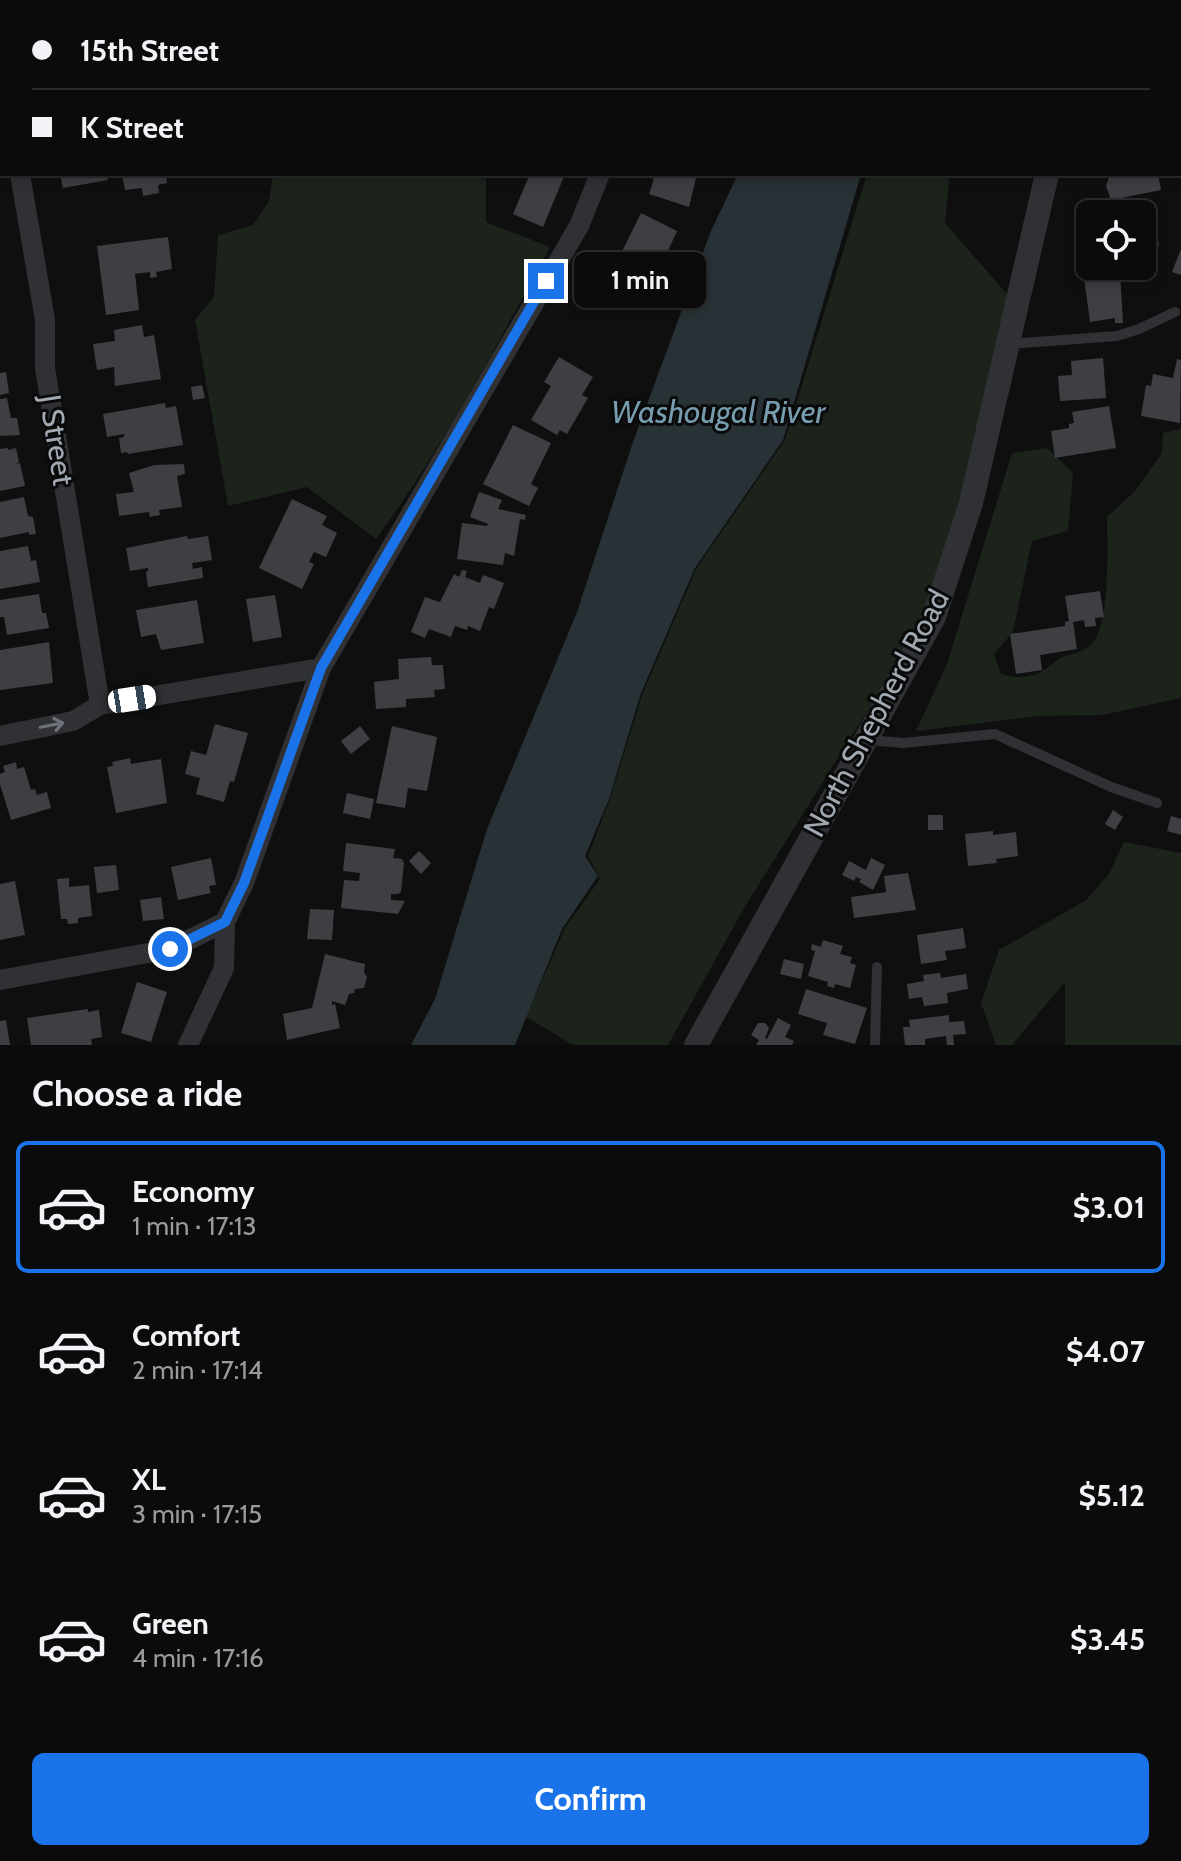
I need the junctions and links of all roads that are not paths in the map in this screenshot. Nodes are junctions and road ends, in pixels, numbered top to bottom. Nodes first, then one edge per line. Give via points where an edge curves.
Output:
1 (20, 176) edge
2 (599, 176) edge
3 (1047, 176) edge
4 (1175, 312) dead end
5 (1010, 344) junction
6 (321, 668) junction
7 (100, 705) junction
8 (0, 736) edge
9 (866, 740) junction
10 (1157, 803) dead end
11 (225, 922) junction
12 (877, 967) dead end
13 (0, 980) edge
14 (188, 1045) edge
15 (696, 1045) edge
16 (875, 1045) edge

1 - 7 street, J Street via 45,320 45,368
2 - 6 street via 579,226
3 - 5 street, North Shepherd Road
4 - 5 lane via 1117,336
5 - 9 street, North Shepherd Road via 971,503 934,617
6 - 7 street
6 - 11 street
8 -> 7 street via 73,721
9 - 10 lane via 903,743 995,734
9 - 15 street, North Shepherd Road
11 - 13 street via 170,949
11 - 14 street via 224,968
12 - 16 lane

